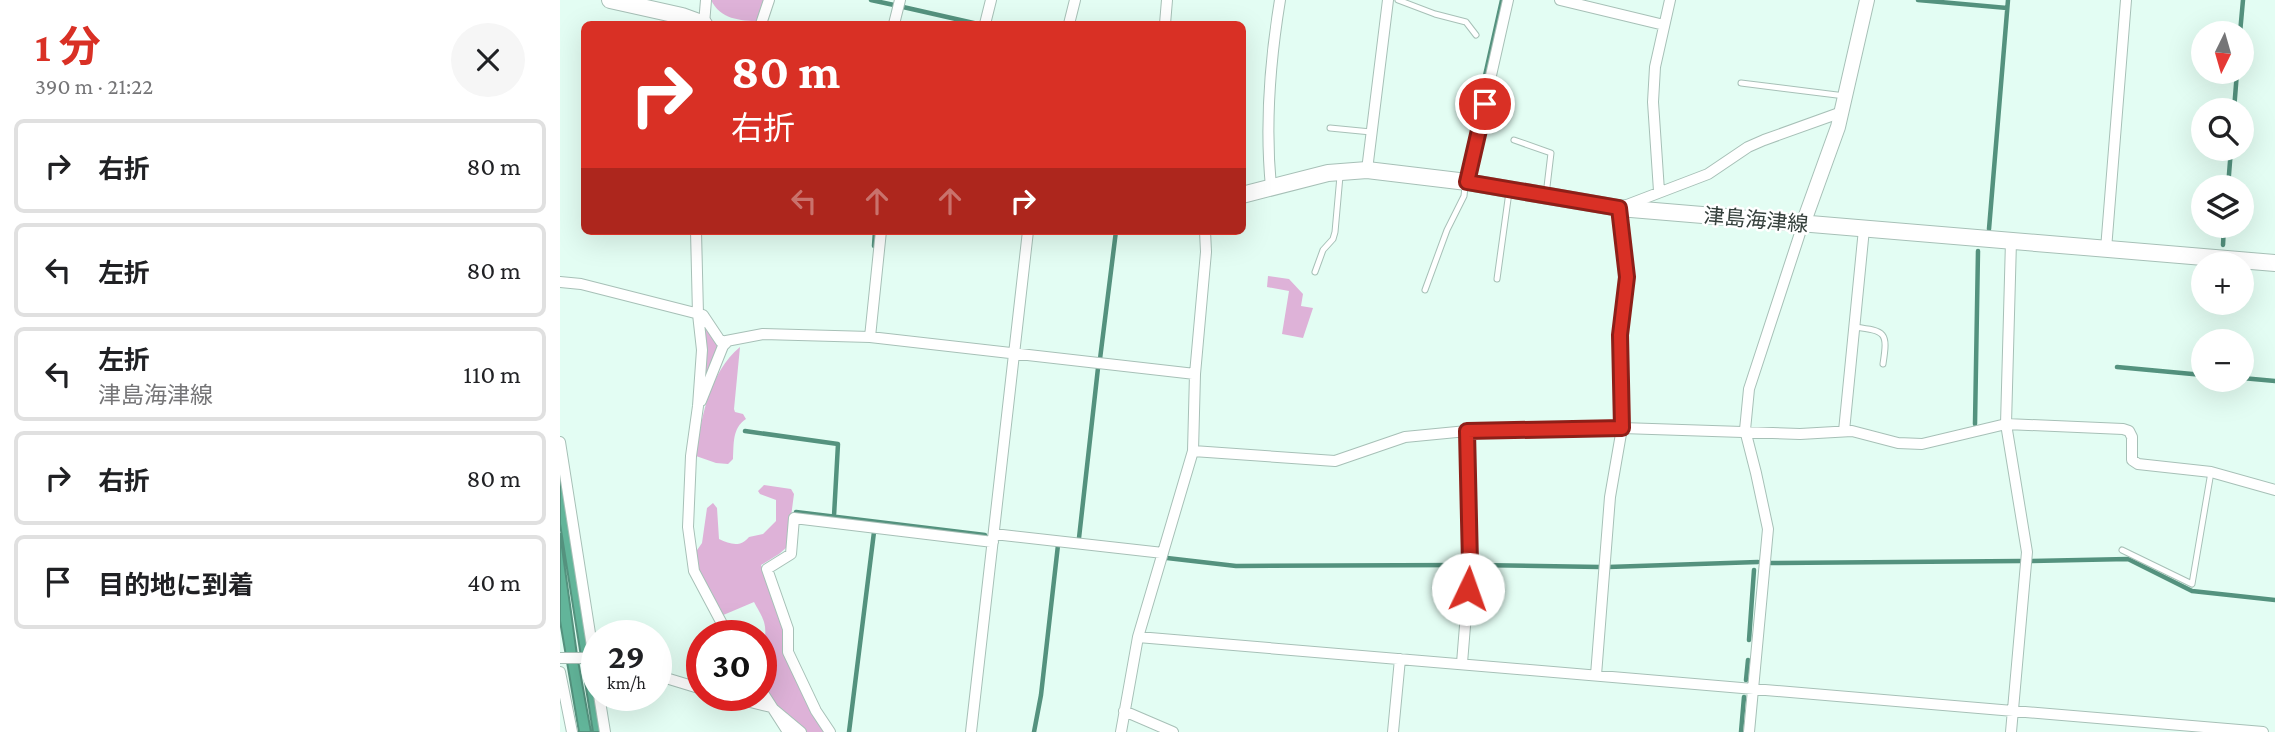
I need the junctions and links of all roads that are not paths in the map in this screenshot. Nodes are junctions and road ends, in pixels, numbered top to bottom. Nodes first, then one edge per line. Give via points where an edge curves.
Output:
1 (610, 0) edge
2 (706, 0) edge
3 (769, 0) edge
4 (900, 0) edge
5 (991, 0) edge
6 (1075, 0) edge
7 (1167, 0) edge
8 (1280, 0) edge
9 (1388, 0) edge
10 (1398, 0) edge
11 (1508, 0) edge
12 (1560, 0) edge
13 (1670, 0) edge
14 (1867, 0) edge
15 (2126, 0) edge
16 (696, 21) edge
17 (704, 21) edge
18 (762, 21) edge
19 (895, 21) edge
20 (986, 21) edge
21 (1070, 21) edge
22 (1165, 21) edge
23 (1664, 25) junction
24 (1476, 35) dead end
25 (1741, 83) dead end
26 (1846, 96) junction
27 (1842, 112) junction
28 (1330, 128) dead end
29 (1371, 132) junction
30 (1514, 140) dead end
31 (1341, 170) junction
32 (1367, 170) junction
33 (1467, 182) junction
34 (1271, 187) junction
35 (1510, 190) junction
36 (1663, 190) junction
37 (1246, 194) edge
38 (1546, 197) junction
39 (1619, 208) junction
40 (1673, 213) junction
41 (1803, 224) junction
42 (1864, 229) junction
43 (696, 235) edge
44 (881, 235) edge
45 (1028, 235) edge
46 (1205, 235) edge
47 (2011, 241) junction
48 (2106, 249) junction
49 (2275, 263) edge
50 (1315, 272) dead end
51 (1497, 279) dead end
52 (560, 282) edge
53 (1425, 290) dead end
54 (698, 314) junction
55 (1854, 327) junction
56 (870, 338) junction
57 (727, 342) junction
58 (1014, 354) junction
59 (1884, 364) dead end
60 (1195, 374) junction
61 (698, 406) junction
62 (2006, 424) junction
63 (1622, 428) junction
64 (1745, 430) junction
65 (1467, 431) junction
66 (1844, 432) junction
67 (560, 442) edge
68 (1193, 451) junction
69 (2211, 472) junction
70 (2275, 490) edge
71 (993, 538) junction
72 (2122, 550) dead end
73 (1163, 553) junction
74 (587, 620) edge
75 (721, 620) edge
76 (1138, 637) junction
77 (561, 658) edge
78 (581, 658) edge
79 (1400, 659) junction
80 (1462, 663) junction
81 (560, 672) edge
82 (1597, 675) junction
83 (1753, 689) junction
84 (1124, 710) junction
85 (602, 711) edge
86 (774, 711) edge
87 (776, 711) edge
88 (2013, 711) junction
89 (572, 732) edge
90 (605, 732) edge
91 (788, 732) edge
92 (801, 732) edge
93 (830, 732) edge
94 (971, 732) edge
95 (1121, 732) edge
96 (1173, 732) edge
97 (1393, 732) edge
98 (1749, 732) edge
99 (2011, 732) edge
100 (2263, 732) edge

1 - 16 main road
2 - 17 street
3 - 18 street
4 - 19 street
5 - 20 street
6 - 21 street
7 - 22 street
8 - 34 street via 1268,152
9 - 29 street
10 - 24 lane via 1466,22
11 - 33 street
12 - 23 street
13 - 23 street
14 - 26 street
15 - 48 street
23 - 36 street via 1653,102
25 - 26 lane
26 - 27 street
27 - 36 street via 1764,140 1707,173
27 - 41 street
28 - 29 lane
29 - 32 street
30 - 38 lane via 1551,153
31 - 32 main road, 津島海津線
31 - 34 main road, 津島海津線
31 - 50 lane via 1335,232
32 - 33 main road, 津島海津線
33 - 35 main road, 津島海津線
33 - 53 lane
34 - 37 main road, 津島海津線
35 - 38 main road, 津島海津線
35 - 51 lane
36 - 39 street
36 - 40 street
38 - 39 main road, 津島海津線
39 - 40 main road, 津島海津線
39 - 63 street via 1627,277 1620,335
40 - 41 main road, 津島海津線
41 - 42 main road, 津島海津線
41 - 64 street via 1749,389
42 - 47 main road, 津島海津線
42 - 55 street
43 - 54 street
44 - 56 street
45 - 58 street
46 - 60 street
47 - 48 main road, 津島海津線
47 - 62 street
48 - 49 main road, 津島海津線
52 - 54 street
54 - 57 street via 721,342
54 - 61 street via 702,350
55 - 59 lane via 1883,334
55 - 66 street
56 - 57 street via 763,334
56 - 58 street
57 - 61 street
58 - 60 street
58 - 71 street
60 - 68 street
61 - 75 street via 688,527 699,580
62 - 66 street via 1922,444
62 - 69 street via 2123,429 2132,437 2132,460 2138,464
62 - 88 street via 2027,552
63 - 64 street
63 - 65 street
63 - 82 street via 1610,497
64 - 66 street
64 - 83 street via 1768,529
65 - 68 street via 1405,437 1335,461
65 - 80 street via 1470,564
67 - 74 street
68 - 73 street
69 - 70 street
69 - 72 lane via 2192,584
71 - 73 street
71 - 93 street via 794,518 791,554 767,569 788,629 788,652
71 - 94 street
73 - 76 street
76 - 79 street
76 - 84 street
77 - 78 street
79 - 80 street
79 - 97 street
80 - 82 street
81 - 89 street
82 - 83 street
83 - 88 street
83 - 98 street
84 - 95 street
84 - 96 street
85 - 90 street
86 - 91 street
87 - 92 street
88 - 99 street
88 - 100 street

